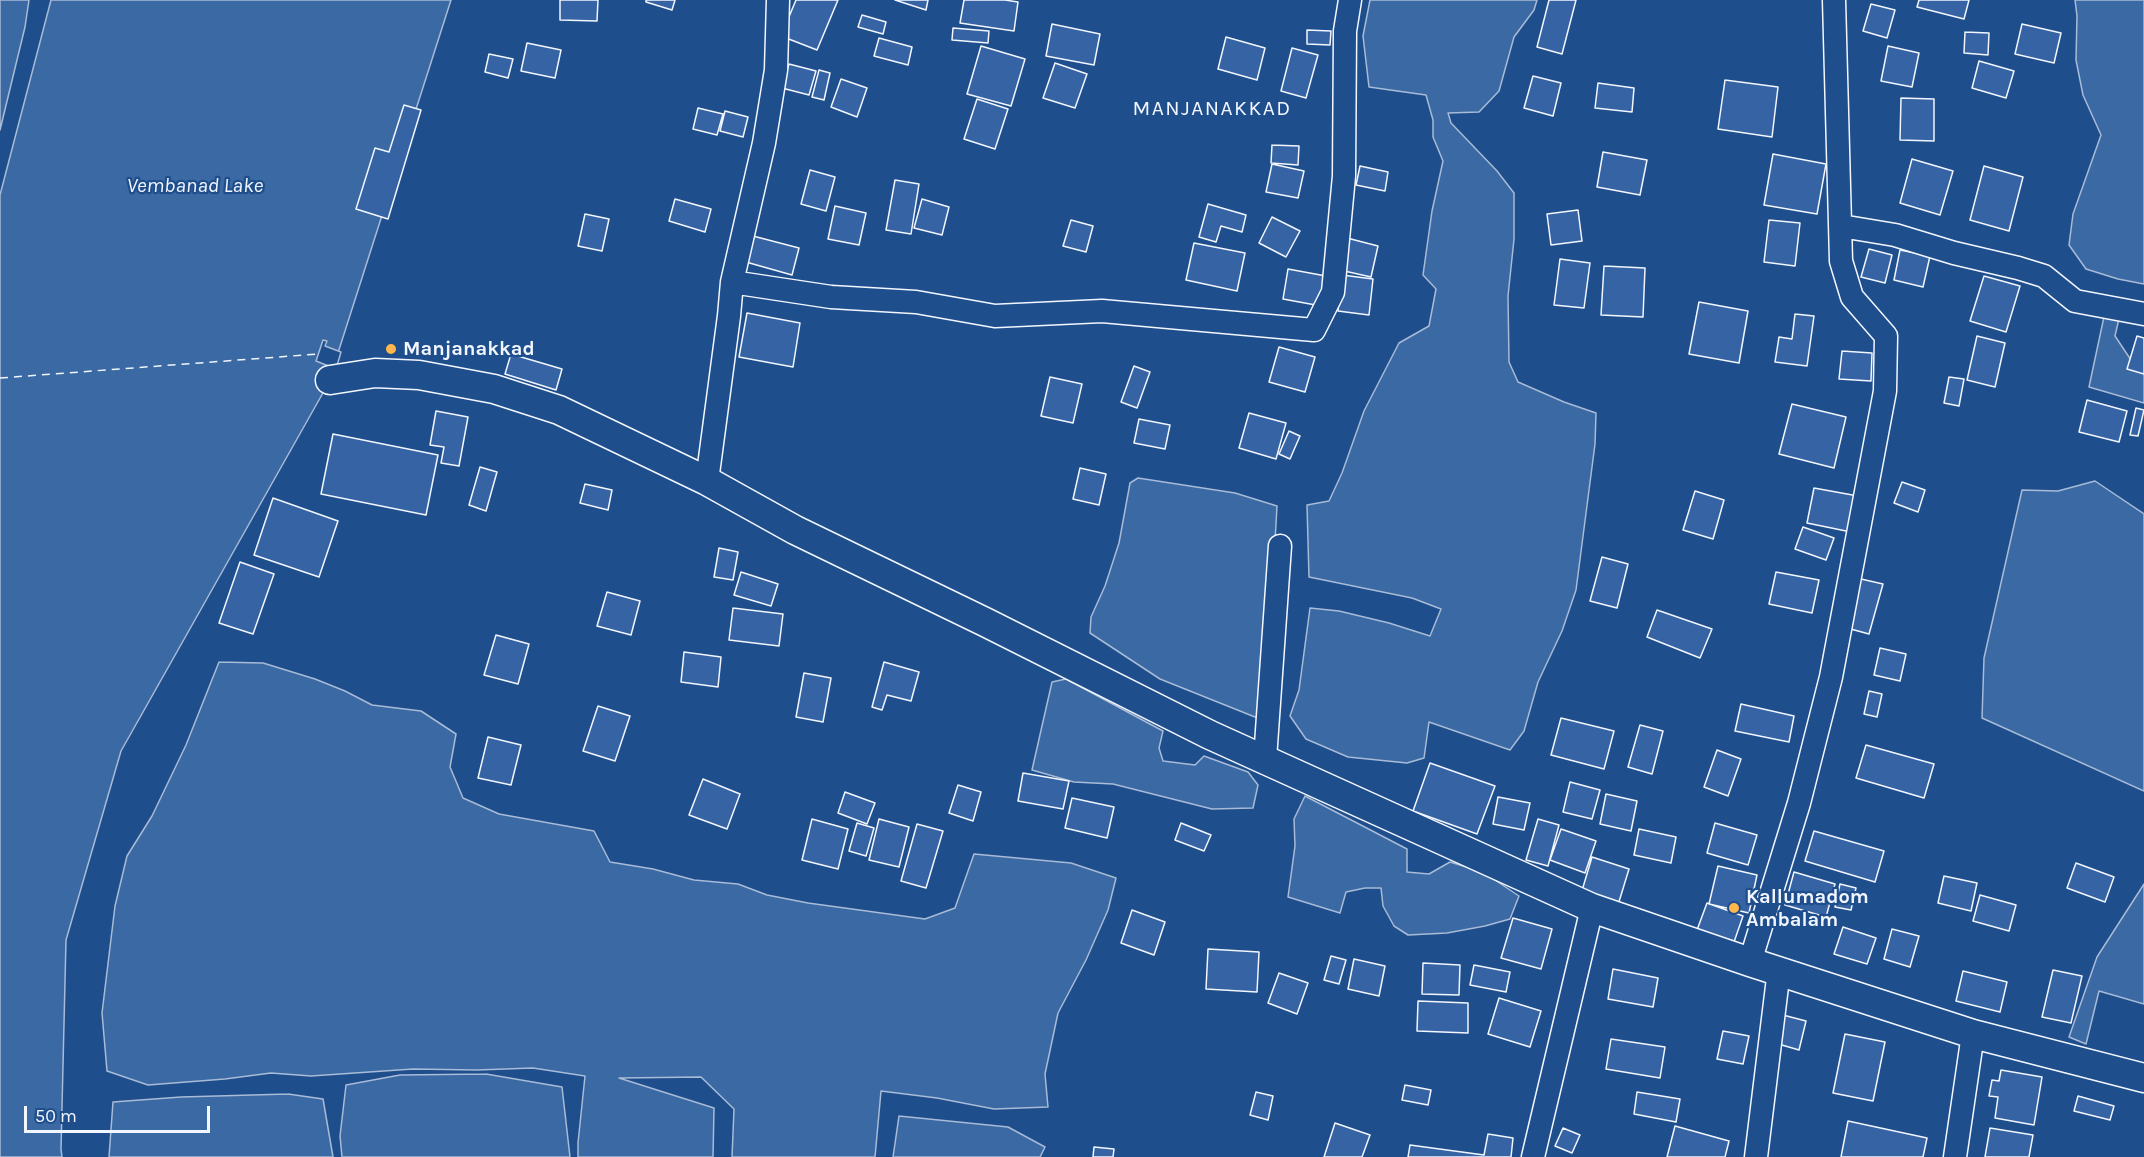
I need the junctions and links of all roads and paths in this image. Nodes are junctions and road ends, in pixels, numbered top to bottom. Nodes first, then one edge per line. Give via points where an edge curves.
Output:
1 (778, 0) edge
2 (1350, 0) edge
3 (1834, 0) edge
4 (1841, 226) junction
5 (732, 282) junction
6 (2144, 314) edge
7 (330, 380) dead end
8 (706, 481) junction
9 (1280, 546) dead end
10 (1265, 759) junction
11 (1592, 908) junction
12 (1750, 962) junction
13 (1779, 970) junction
14 (1973, 1034) junction
15 (2144, 1078) edge
16 (1533, 1157) edge
17 (1756, 1157) edge
18 (1955, 1157) edge

1 - 5 street via 776,70 764,143
2 - 5 street via 1345,30 1344,176 1333,292 1314,330 1102,311 995,316 916,302 831,297
3 - 4 street
4 - 6 street via 1895,235 1954,254 2018,267 2044,276 2075,301
4 - 12 street via 1841,261 1852,297 1886,336 1885,391 1831,677 1799,803
5 - 8 street
7 - 8 street via 375,373 419,375 494,389 559,410
8 - 10 street via 795,530
9 - 10 street
10 - 11 street
11 - 12 street
11 - 16 street
12 - 13 street
13 - 14 street
13 - 17 street
14 - 15 street
14 - 18 street

